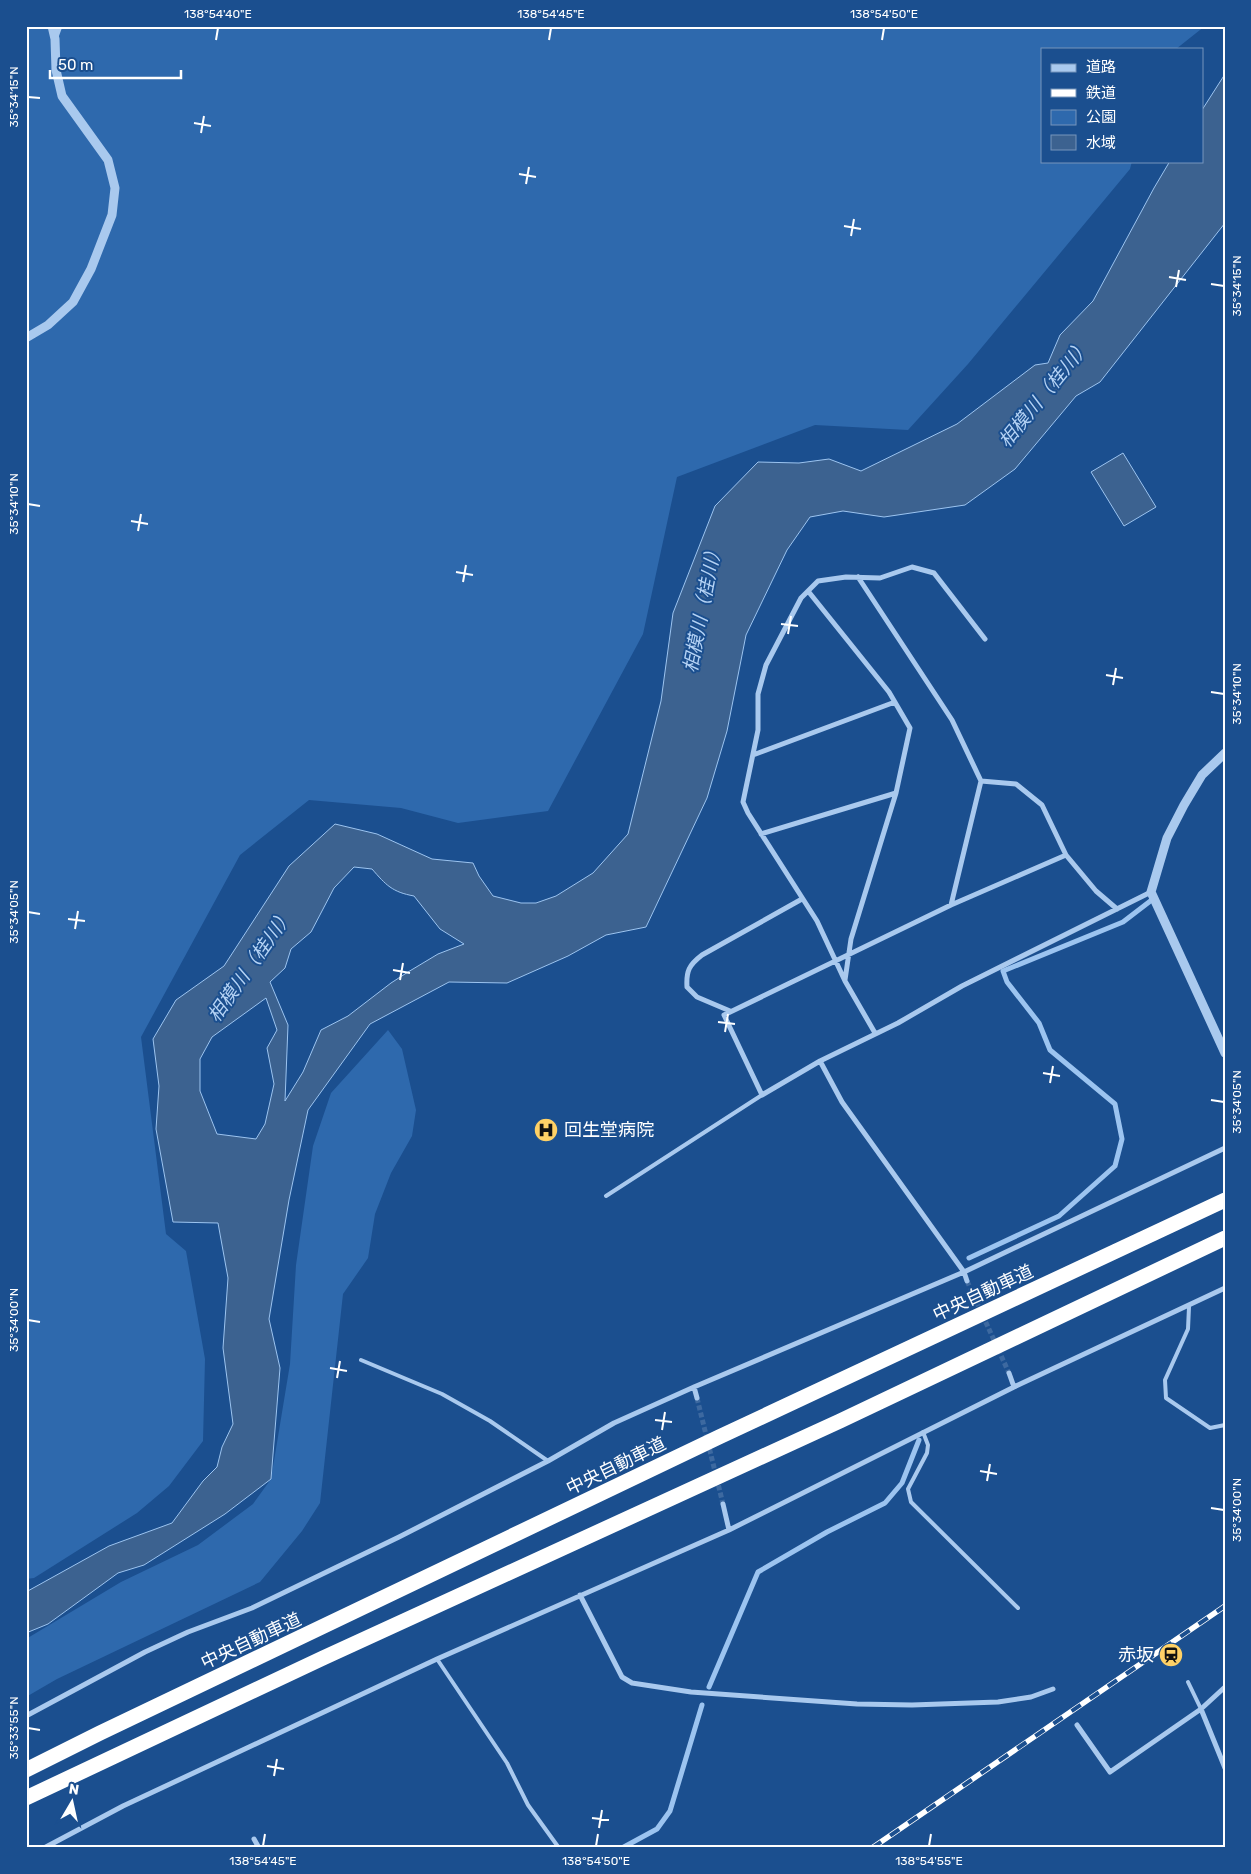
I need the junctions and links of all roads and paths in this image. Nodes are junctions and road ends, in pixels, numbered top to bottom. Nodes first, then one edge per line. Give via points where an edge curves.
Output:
1 (52, 26) edge
2 (60, 26) edge
3 (55, 39) junction
4 (26, 338) edge
5 (858, 578) junction
6 (808, 591) junction
7 (985, 639) dead end
8 (895, 702) junction
9 (1225, 753) edge
10 (753, 755) junction
11 (981, 781) junction
12 (896, 793) junction
13 (761, 834) junction
14 (1066, 855) junction
15 (1151, 892) junction
16 (802, 899) junction
17 (951, 905) junction
18 (1117, 910) junction
19 (848, 956) junction
20 (835, 961) junction
21 (845, 981) junction
22 (730, 1012) junction
23 (875, 1033) junction
24 (1225, 1053) edge
25 (820, 1061) junction
26 (762, 1095) junction
27 (1225, 1148) edge
28 (606, 1196) dead end
29 (1225, 1200) edge
30 (1225, 1238) edge
31 (964, 1272) junction
32 (967, 1281) tunnel mouth
33 (1225, 1288) edge
34 (1189, 1307) junction
35 (361, 1360) dead end
36 (1009, 1374) tunnel mouth
37 (694, 1387) junction
38 (1014, 1387) junction
39 (697, 1398) tunnel mouth
40 (1225, 1425) edge
41 (923, 1432) junction
42 (548, 1461) junction
43 (723, 1504) tunnel mouth
44 (729, 1530) junction
45 (580, 1595) junction
46 (1018, 1608) dead end
47 (437, 1659) junction
48 (1188, 1682) dead end
49 (1225, 1687) edge
50 (1053, 1689) dead end
51 (1201, 1709) junction
52 (26, 1716) edge
53 (1077, 1726) dead end
54 (1225, 1768) edge
55 (26, 1770) edge
56 (26, 1798) edge
57 (254, 1839) dead end
58 (44, 1848) edge
59 (259, 1848) edge
60 (558, 1848) edge

1 - 3 street
2 - 3 street
3 - 4 street via 56,70 62,96 108,160 115,188 112,215 91,269 73,302 48,325
5 - 6 street via 818,581
5 - 7 street via 880,578 912,567 934,573
5 - 11 street via 952,720
6 - 8 street
6 - 10 street via 801,598 766,665 758,694 758,730
8 - 10 street
8 - 12 street via 910,728
9 - 15 street via 1202,775 1184,805 1167,838
10 - 13 street via 743,802
11 - 14 street via 1016,784 1042,805
11 - 17 street
12 - 13 street
12 - 19 street
13 - 16 street
14 - 17 street
14 - 18 street
15 - 18 street
15 - 24 street
16 - 20 street
16 - 22 street via 693,962 686,974 687,987 697,997
17 - 19 street
18 - 23 street
19 - 20 street
19 - 21 street
20 - 21 street
20 - 22 street
21 - 23 street
22 - 26 street via 724,1015
23 - 25 street
25 - 26 street
25 - 31 street via 842,1102
26 - 28 lane
27 - 31 street
29 - 55 highway, 中央自動車道 via 719,1437
30 - 56 highway via 840,1421 305,1666
31 - 32 street
31 - 37 street
33 - 34 street
34 - 38 street
34 - 40 lane via 1188,1329 1165,1380 1166,1398 1210,1428
35 - 42 lane via 442,1394 490,1421
36 - 38 street
37 - 39 street
37 - 42 street via 614,1423
38 - 41 street
41 - 44 street
41 - 46 lane via 927,1453 908,1489 911,1502
42 - 52 street via 261,1604 145,1652
43 - 44 street
44 - 45 street
45 - 47 street
45 - 50 street via 622,1677 632,1683 691,1692 903,1705 998,1702 1031,1697
47 - 58 street via 123,1806
47 - 60 lane via 507,1763 528,1805
48 - 51 lane
49 - 51 street
51 - 53 street via 1110,1772
51 - 54 street
57 - 59 street

